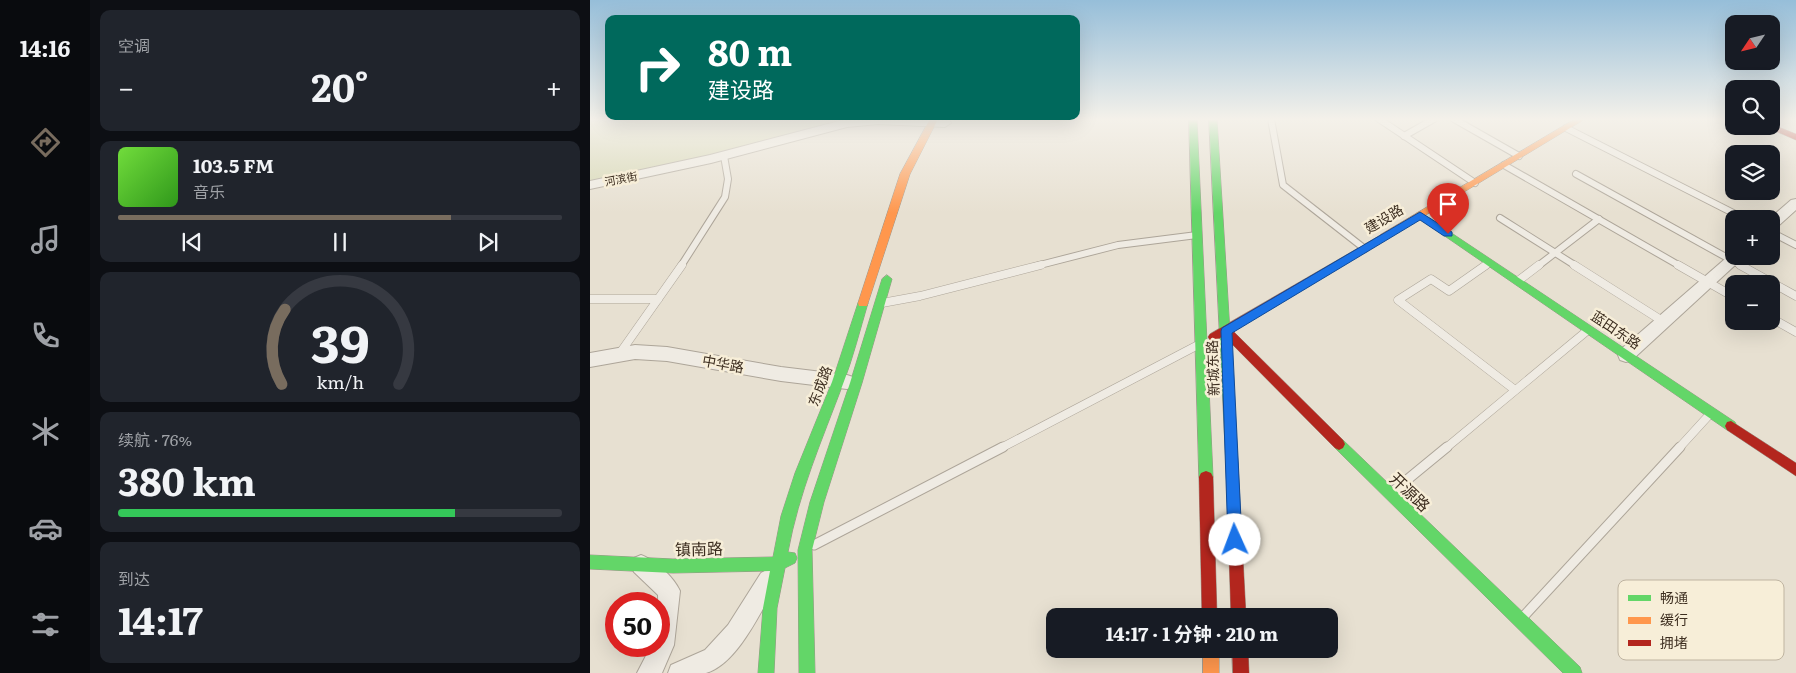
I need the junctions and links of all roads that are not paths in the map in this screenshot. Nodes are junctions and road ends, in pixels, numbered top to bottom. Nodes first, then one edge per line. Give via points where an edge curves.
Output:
1 (745, 150) edge
2 (921, 150) edge
3 (1194, 150) edge
4 (1215, 150) edge
5 (1277, 150) edge
6 (1425, 150) edge
7 (1509, 150) edge
8 (1528, 150) edge
9 (1610, 150) edge
10 (724, 156) junction
11 (1519, 156) junction
12 (1504, 165) junction
13 (1576, 174) dead end
14 (1474, 183) junction
15 (590, 185) edge
16 (1796, 203) edge
17 (1727, 210) edge
18 (1420, 215) junction
19 (1780, 217) edge
20 (1500, 218) dead end
21 (1599, 219) junction
22 (1197, 235) junction
23 (1780, 236) edge
24 (1796, 244) edge
25 (1364, 248) junction
26 (1555, 253) junction
27 (1725, 254) edge
28 (1490, 262) junction
29 (1728, 265) edge
30 (1745, 265) edge
31 (890, 269) dead end
32 (1518, 281) junction
33 (1709, 283) junction
34 (1725, 292) edge
35 (1796, 296) edge
36 (658, 299) junction
37 (590, 300) edge
38 (880, 304) junction
39 (1664, 322) junction
40 (1780, 323) edge
41 (1588, 329) junction
42 (1226, 331) junction
43 (1796, 332) edge
44 (1202, 343) junction
45 (619, 355) junction
46 (1626, 355) junction
47 (590, 360) edge
48 (838, 382) junction
49 (856, 383) junction
50 (1515, 390) junction
51 (1712, 413) junction
52 (1796, 470) edge
53 (1389, 494) junction
54 (805, 550) junction
55 (590, 562) edge
56 (777, 564) junction
57 (641, 565) junction
58 (1210, 608) edge
59 (1238, 608) edge
60 (1520, 620) junction
61 (1211, 658) edge
62 (1240, 658) edge
63 (648, 673) edge
64 (679, 673) edge
65 (766, 673) edge
66 (807, 673) edge
67 (1211, 673) edge
68 (1241, 673) edge
69 (1574, 673) edge

1 - 10 street, 河滨街
2 - 48 street, 东成路 via 905,174
3 - 22 street, 新城东路
4 - 42 street, 新城东路
5 - 25 lane via 1283,185
6 - 14 lane
7 - 11 lane
8 - 11 street, 建设路
9 - 17 lane
10 - 15 street, 河滨街
10 - 36 lane via 728,180 725,197
11 - 12 street, 建设路
12 - 14 street, 建设路
12 - 21 lane
13 - 27 lane
14 - 18 street, 建设路
16 - 19 street
18 - 25 street, 建设路
18 - 28 street, 蓝田东路
20 - 26 lane
21 - 26 lane
21 - 33 lane
22 - 38 lane via 1118,244
22 - 44 street, 新城东路
23 - 24 lane
25 - 42 street, 建设路
26 - 32 lane
26 - 39 lane
28 - 32 street, 蓝田东路
28 - 50 lane via 1449,291 1431,279 1398,300
29 - 33 street
30 - 35 lane
31 - 38 street
32 - 41 street, 蓝田东路
33 - 34 lane
33 - 39 street
36 - 37 lane
36 - 45 lane
38 - 49 street
39 - 46 street
40 - 43 lane
41 - 46 street, 蓝田东路
41 - 50 lane
42 - 44 street, 建设路
42 - 53 street, 开源路
42 - 59 street, 新城东路
44 - 54 lane
44 - 58 street, 新城东路
45 - 47 street, 中华路
45 - 48 street, 中华路 via 635,352 667,354
46 - 51 street, 蓝田东路
48 - 49 street, 中华路
48 - 56 street, 东成路 via 802,473
49 - 54 street
50 - 53 lane
51 - 52 street, 蓝田东路
51 - 60 lane
53 - 60 street, 开源路
54 - 56 street, 镇南路
54 - 66 street
55 - 57 street, 镇南路
56 - 57 street, 镇南路
56 - 64 street via 736,634 713,658
56 - 65 street, 东成路 via 770,608
57 - 63 street via 669,591 665,633 655,666
60 - 69 street, 开源路
61 - 67 street
62 - 68 street

